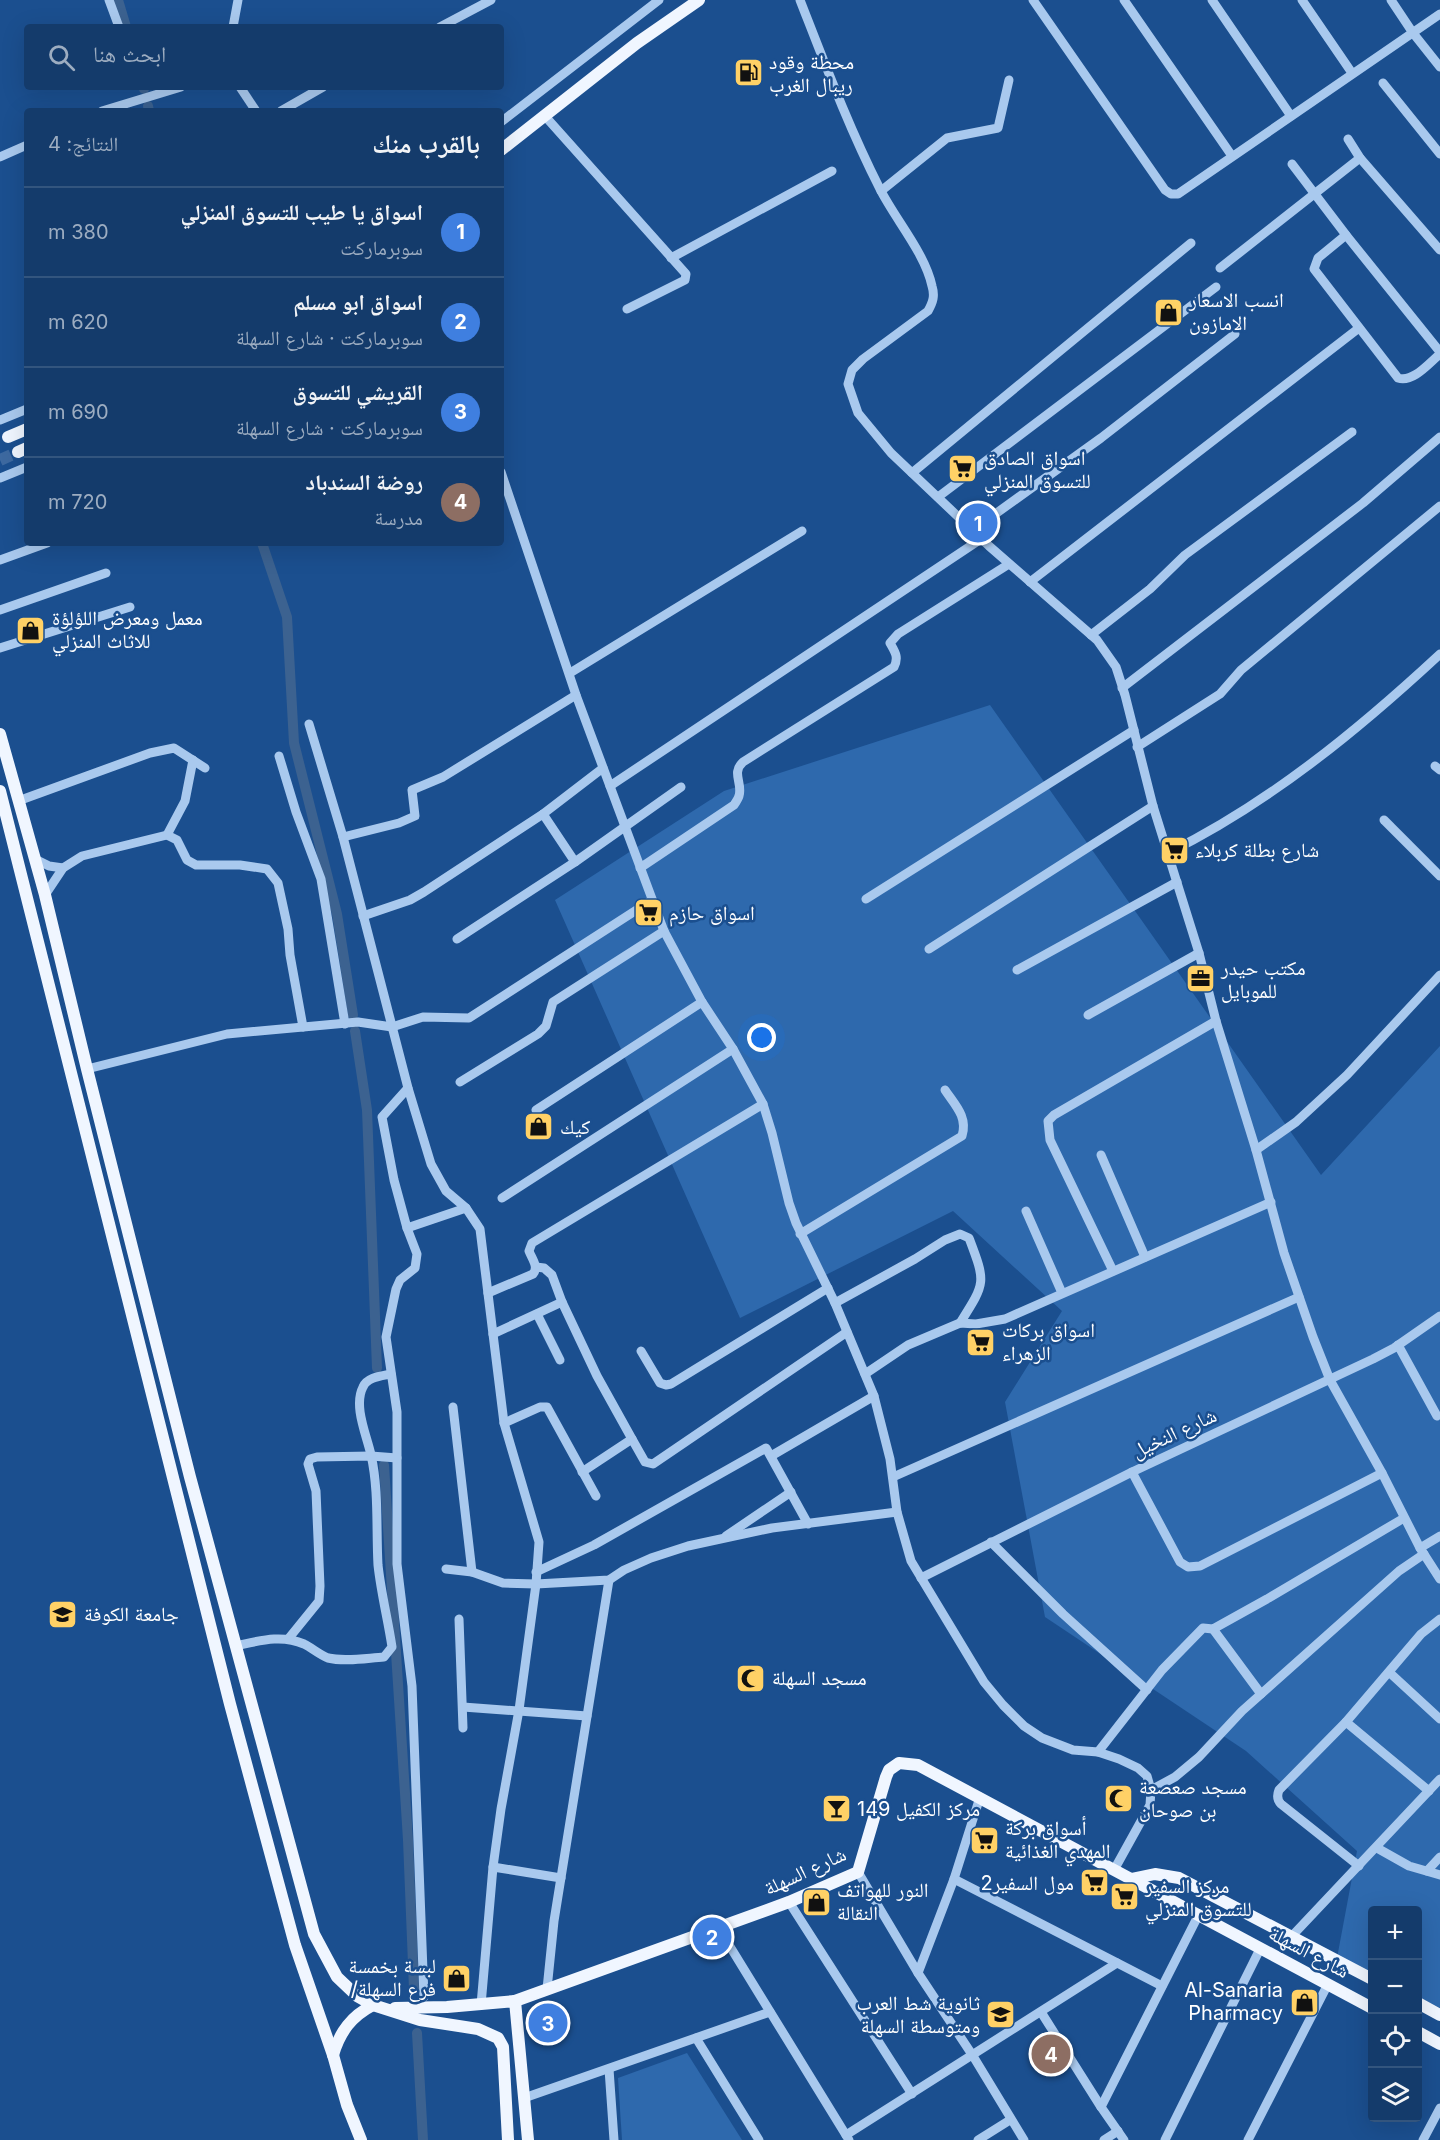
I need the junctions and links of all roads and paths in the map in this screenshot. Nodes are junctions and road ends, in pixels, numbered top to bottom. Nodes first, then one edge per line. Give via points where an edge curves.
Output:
1 (109, 0) edge
2 (238, 0) edge
3 (491, 0) edge
4 (659, 0) edge
5 (699, 0) edge
6 (800, 0) edge
7 (1033, 0) edge
8 (1124, 0) edge
9 (1212, 0) edge
10 (1302, 0) edge
11 (1391, 0) edge
12 (1440, 14) edge
13 (118, 24) edge
14 (234, 24) edge
15 (446, 24) edge
16 (1413, 33) junction
17 (1440, 67) edge
18 (1352, 73) junction
19 (1009, 80) dead end
20 (1383, 83) dead end
21 (139, 90) edge
22 (170, 90) edge
23 (242, 90) edge
24 (318, 90) edge
25 (141, 98) junction
26 (111, 108) edge
27 (254, 108) edge
28 (286, 108) edge
29 (544, 115) junction
30 (1291, 116) junction
31 (504, 120) edge
32 (1348, 139) dead end
33 (24, 146) edge
34 (504, 148) edge
35 (1440, 154) edge
36 (1232, 156) junction
37 (0, 157) edge
38 (1360, 158) junction
39 (1292, 164) dead end
40 (832, 171) dead end
41 (881, 191) junction
42 (1314, 194) junction
43 (1346, 235) junction
44 (1191, 243) dead end
45 (1440, 250) edge
46 (671, 258) junction
47 (1220, 268) dead end
48 (1216, 287) dead end
49 (627, 309) dead end
50 (1359, 328) junction
51 (1235, 334) dead end
52 (1440, 353) edge
53 (24, 410) edge
54 (0, 420) edge
55 (24, 430) edge
56 (1352, 432) dead end
57 (1440, 437) edge
58 (8, 438) dead end
59 (24, 468) edge
60 (912, 473) junction
61 (0, 478) edge
62 (504, 481) edge
63 (938, 497) junction
64 (1440, 506) edge
65 (973, 530) junction
66 (802, 531) dead end
67 (981, 539) junction
68 (39, 546) edge
69 (0, 560) edge
70 (1009, 564) junction
71 (106, 573) dead end
72 (1030, 582) junction
73 (130, 608) dead end
74 (0, 610) edge
75 (1091, 635) junction
76 (0, 648) edge
77 (1440, 654) edge
78 (570, 673) junction
79 (1122, 688) junction
80 (576, 695) junction
81 (309, 724) dead end
82 (1134, 730) junction
83 (0, 734) edge
84 (1137, 747) junction
85 (279, 756) dead end
86 (193, 760) junction
87 (205, 768) dead end
88 (603, 768) junction
89 (610, 786) junction
90 (681, 787) dead end
91 (0, 791) edge
92 (18, 801) junction
93 (1153, 806) junction
94 (543, 814) junction
95 (1384, 820) dead end
96 (625, 827) junction
97 (166, 835) junction
98 (343, 837) junction
99 (1168, 853) junction
100 (35, 859) junction
101 (575, 862) junction
102 (63, 868) junction
103 (640, 868) junction
104 (1440, 876) edge
105 (1177, 882) junction
106 (45, 895) junction
107 (866, 899) dead end
108 (652, 900) junction
109 (363, 916) junction
110 (664, 931) junction
111 (457, 939) dead end
112 (929, 948) dead end
113 (1199, 953) junction
114 (1017, 970) dead end
115 (1440, 975) edge
116 (702, 1002) junction
117 (1088, 1015) dead end
118 (1216, 1021) junction
119 (345, 1024) junction
120 (303, 1027) junction
121 (392, 1027) junction
122 (733, 1049) junction
123 (87, 1069) junction
124 (460, 1082) dead end
125 (408, 1088) junction
126 (945, 1090) dead end
127 (763, 1104) junction
128 (536, 1110) dead end
129 (1256, 1150) junction
130 (1101, 1155) dead end
131 (502, 1198) dead end
132 (1271, 1202) junction
133 (466, 1208) junction
134 (1026, 1211) dead end
135 (407, 1228) junction
136 (801, 1234) junction
137 (1145, 1257) junction
138 (536, 1267) junction
139 (1113, 1271) junction
140 (828, 1288) junction
141 (488, 1293) junction
142 (1062, 1293) junction
143 (1299, 1297) junction
144 (562, 1302) junction
145 (835, 1303) junction
146 (537, 1314) junction
147 (1440, 1316) edge
148 (960, 1323) junction
149 (847, 1332) junction
150 (493, 1334) junction
151 (1398, 1345) junction
152 (641, 1351) dead end
153 (560, 1360) dead end
154 (391, 1374) junction
155 (865, 1374) junction
156 (1330, 1380) junction
157 (874, 1396) junction
158 (453, 1407) dead end
159 (1437, 1416) dead end
160 (504, 1423) junction
161 (632, 1439) junction
162 (371, 1456) junction
163 (771, 1456) junction
164 (397, 1458) junction
165 (582, 1472) junction
166 (1132, 1472) junction
167 (1382, 1473) junction
168 (893, 1477) junction
169 (791, 1492) junction
170 (596, 1496) dead end
171 (897, 1512) junction
172 (1404, 1518) junction
173 (808, 1524) junction
174 (1440, 1536) edge
175 (721, 1539) junction
176 (991, 1542) junction
177 (1422, 1551) junction
178 (446, 1569) dead end
179 (471, 1572) junction
180 (536, 1572) junction
181 (921, 1578) junction
182 (1440, 1579) edge
183 (609, 1581) junction
184 (536, 1584) junction
185 (459, 1618) dead end
186 (1440, 1619) edge
187 (1213, 1629) junction
188 (289, 1638) junction
189 (235, 1646) junction
190 (1390, 1673) junction
191 (1147, 1690) junction
192 (1261, 1694) junction
193 (463, 1707) junction
194 (519, 1710) junction
195 (587, 1716) junction
196 (1440, 1719) edge
197 (1346, 1722) junction
198 (463, 1728) dead end
199 (1098, 1752) junction
200 (1440, 1779) edge
201 (1151, 1790) junction
202 (1429, 1791) junction
203 (980, 1797) junction
204 (1377, 1848) junction
205 (1440, 1857) edge
206 (1359, 1866) junction
207 (493, 1867) junction
208 (1114, 1870) junction
209 (1427, 1871) junction
210 (858, 1872) junction
211 (1440, 1875) edge
212 (561, 1878) junction
213 (954, 1879) junction
214 (1131, 1880) junction
215 (789, 1902) junction
216 (1198, 1914) junction
217 (718, 1927) junction
218 (1292, 1936) junction
219 (1260, 1949) junction
220 (1117, 1963) junction
221 (918, 1973) junction
222 (1368, 1977) edge
223 (1328, 1984) junction
224 (1162, 1986) junction
225 (547, 1989) junction
226 (424, 1997) dead end
227 (515, 2001) junction
228 (481, 2005) junction
229 (1422, 2005) edge
230 (379, 2006) junction
231 (1368, 2006) edge
232 (770, 2012) junction
233 (1041, 2012) junction
234 (1440, 2015) edge
235 (1422, 2034) edge
236 (696, 2038) junction
237 (1440, 2044) edge
238 (333, 2055) junction
239 (973, 2056) junction
240 (609, 2069) junction
241 (912, 2094) junction
242 (524, 2098) junction
243 (1101, 2107) junction
244 (1440, 2108) edge
245 (1011, 2120) junction
246 (1430, 2128) junction
247 (1118, 2131) junction
248 (1440, 2134) edge
249 (848, 2137) edge
250 (361, 2140) edge
251 (508, 2140) edge
252 (528, 2140) edge
253 (614, 2140) edge
254 (759, 2140) edge
255 (978, 2140) edge
256 (1024, 2140) edge
257 (1104, 2140) edge
258 (1124, 2140) edge
259 (1165, 2140) edge
260 (1248, 2140) edge
261 (1423, 2140) edge

1 - 13 street
2 - 14 street
3 - 15 street
4 - 31 street
5 - 29 main road
6 - 41 street
7 - 36 street via 1165,190 1178,194
8 - 36 street
9 - 30 street
10 - 18 street
11 - 16 street
12 - 16 street
16 - 17 street
16 - 18 street
18 - 30 street
19 - 41 street via 998,128 947,138
20 - 35 street
21 - 25 street
22 - 25 street
23 - 27 street
24 - 28 street
25 - 26 street
29 - 34 main road
29 - 46 street
30 - 36 street
32 - 38 street
33 - 37 street
38 - 42 street
38 - 45 street
39 - 42 street
40 - 46 street
41 - 60 street via 918,252 932,284 934,300 928,311 863,359 852,370 848,384 858,413
42 - 43 street
42 - 47 street
43 - 50 street via 1318,258 1314,269
43 - 52 street
44 - 60 street
46 - 49 street via 686,279
48 - 63 street
50 - 52 street via 1398,378 1404,380
50 - 72 street
51 - 65 street via 1101,438
53 - 54 street
55 - 58 main road
56 - 75 street via 1185,555 1150,589
57 - 79 street via 1363,503
59 - 61 street
60 - 63 street
62 - 78 street
63 - 65 street
64 - 84 street via 1241,670 1220,694
65 - 67 street
66 - 78 street
67 - 70 street
67 - 89 street
68 - 69 street
70 - 72 street
70 - 103 street via 898,634 890,643 897,655 894,667 743,762 736,773 740,795 734,805
71 - 74 street
72 - 75 street
73 - 76 street
75 - 79 street via 1116,667
77 - 99 street via 1297,775 1237,816
78 - 80 street
79 - 82 street
80 - 88 street
80 - 98 street via 443,777 412,790 415,816
81 - 98 street
82 - 84 street
82 - 107 street
83 - 92 main road
84 - 93 street
85 - 119 street via 321,879
86 - 87 street
86 - 92 street via 174,748 150,753
86 - 97 street via 185,801
88 - 89 street
88 - 94 street
89 - 96 street
90 - 96 street
91 - 238 main road via 233,1715 295,1945
92 - 100 main road
93 - 99 street
93 - 112 street
94 - 101 street
94 - 109 street via 410,900
95 - 104 street
96 - 101 street
96 - 103 street
97 - 102 street via 82,856
97 - 120 street via 177,840 187,860 196,865 267,869 278,883
98 - 109 street
99 - 105 street
100 - 102 street
100 - 106 main road
101 - 111 street
102 - 106 street
103 - 108 street
105 - 113 street
105 - 114 street
106 - 123 main road
108 - 110 street
108 - 121 street via 469,1018 423,1017
109 - 121 street
110 - 116 street
110 - 124 street via 553,1002 546,1026 538,1034
113 - 117 street
113 - 118 street
115 - 129 street via 1347,1075 1296,1122
116 - 122 street
116 - 128 street
118 - 129 street
118 - 139 street via 1048,1121 1050,1140
119 - 120 street
119 - 121 street
120 - 123 street via 227,1034
121 - 125 street
122 - 127 street
122 - 131 street
123 - 189 main road
125 - 133 street via 430,1164 446,1191
125 - 135 street via 382,1117
126 - 136 street via 963,1116 962,1136
127 - 136 street
127 - 138 street via 532,1243 529,1251
129 - 132 street
130 - 137 street
132 - 137 street
132 - 143 street
133 - 135 street
133 - 141 street via 480,1229
134 - 142 street
135 - 154 street via 417,1254 415,1268 400,1280 396,1289 386,1337
136 - 140 street
137 - 139 street
138 - 141 street via 533,1274
138 - 144 street via 552,1275
139 - 142 street
140 - 145 street
140 - 152 street via 671,1384 660,1383
141 - 150 street
142 - 148 street via 1005,1319
143 - 156 street
143 - 168 street
144 - 146 street
144 - 161 street
145 - 148 street via 960,1234 969,1238 981,1271 980,1292
145 - 149 street
146 - 150 street
146 - 153 street
147 - 151 street, شارع النخيل
148 - 155 street via 908,1345
149 - 155 street
149 - 161 street via 652,1464 645,1462
150 - 160 street
151 - 156 street, شارع النخيل
151 - 159 street
154 - 162 street via 369,1379 360,1398 361,1421
154 - 164 street via 397,1412
155 - 157 street
156 - 166 street, شارع النخيل
156 - 167 street
157 - 163 street
157 - 168 street
158 - 179 street
160 - 165 street via 547,1407
160 - 180 street via 538,1542
161 - 165 street
162 - 164 street
162 - 188 street via 310,1459 316,1491 320,1594 314,1609
162 - 188 street via 378,1567 392,1647 384,1657 338,1659
163 - 169 street
163 - 180 street via 766,1448 594,1545
164 - 226 street via 397,1564 412,1686
165 - 170 street
166 - 167 street via 1180,1562 1188,1567 1200,1566
166 - 176 street, شارع النخيل
167 - 172 street
168 - 171 street
169 - 173 street
169 - 175 street
171 - 173 street
171 - 181 street via 911,1561
172 - 177 street
172 - 187 street
173 - 175 street
174 - 177 street
175 - 183 street via 651,1558
176 - 181 street, شارع النخيل
176 - 191 street
177 - 182 street
177 - 192 street
178 - 179 street
179 - 184 street via 503,1583
180 - 184 street
181 - 199 street via 984,1682 1003,1706 1042,1738 1073,1750
183 - 184 street
183 - 195 street
184 - 194 street
185 - 193 street
186 - 190 street via 1421,1634
187 - 191 street via 1203,1628
187 - 192 street
188 - 189 street
189 - 230 main road via 314,1934 337,1977 357,1996
190 - 196 street
190 - 197 street
191 - 199 street
192 - 201 street via 1198,1757
193 - 194 street
193 - 198 street
194 - 195 street
194 - 207 street
195 - 212 street
197 - 202 street
197 - 206 street via 1279,1790 1278,1801
199 - 201 street via 1138,1768 1147,1776
200 - 202 street
201 - 208 street via 1150,1805
202 - 204 street
203 - 208 main road, شارع السهلة
203 - 210 main road, شارع السهلة via 918,1765 906,1762 894,1766 886,1777
203 - 213 street
204 - 206 street
204 - 209 street
205 - 209 street
206 - 218 street
207 - 212 street
207 - 228 street
208 - 214 main road, شارع السهلة
209 - 211 street
210 - 215 main road, شارع السهلة
210 - 221 street
212 - 225 street
213 - 220 street
213 - 221 street
214 - 216 main road, شارع السهلة
214 - 218 main road, شارع السهلة via 1155,1874 1179,1878
215 - 217 main road, شارع السهلة
215 - 241 street
216 - 219 main road, شارع السهلة
216 - 224 street
217 - 225 main road, شارع السهلة
217 - 232 street
218 - 222 main road, شارع السهلة
219 - 223 main road, شارع السهلة
219 - 259 street
220 - 224 street
220 - 233 street
221 - 239 street
223 - 231 main road, شارع السهلة
223 - 260 street
224 - 243 street
225 - 227 main road, شارع السهلة
227 - 228 main road, شارع السهلة
227 - 242 main road
228 - 230 main road, شارع السهلة
229 - 234 main road
230 - 238 main road via 362,2011 347,2025
230 - 251 main road via 420,2020 478,2029 498,2038 503,2047
232 - 236 street
232 - 249 street
233 - 239 street
233 - 243 street
235 - 237 main road
236 - 240 street
236 - 254 street
238 - 250 main road
239 - 241 street
239 - 245 street
240 - 242 street
240 - 253 street
241 - 249 street
242 - 252 main road
243 - 247 street
244 - 246 street
245 - 255 street
245 - 256 street
246 - 248 street
246 - 261 street
247 - 257 street
247 - 258 street

